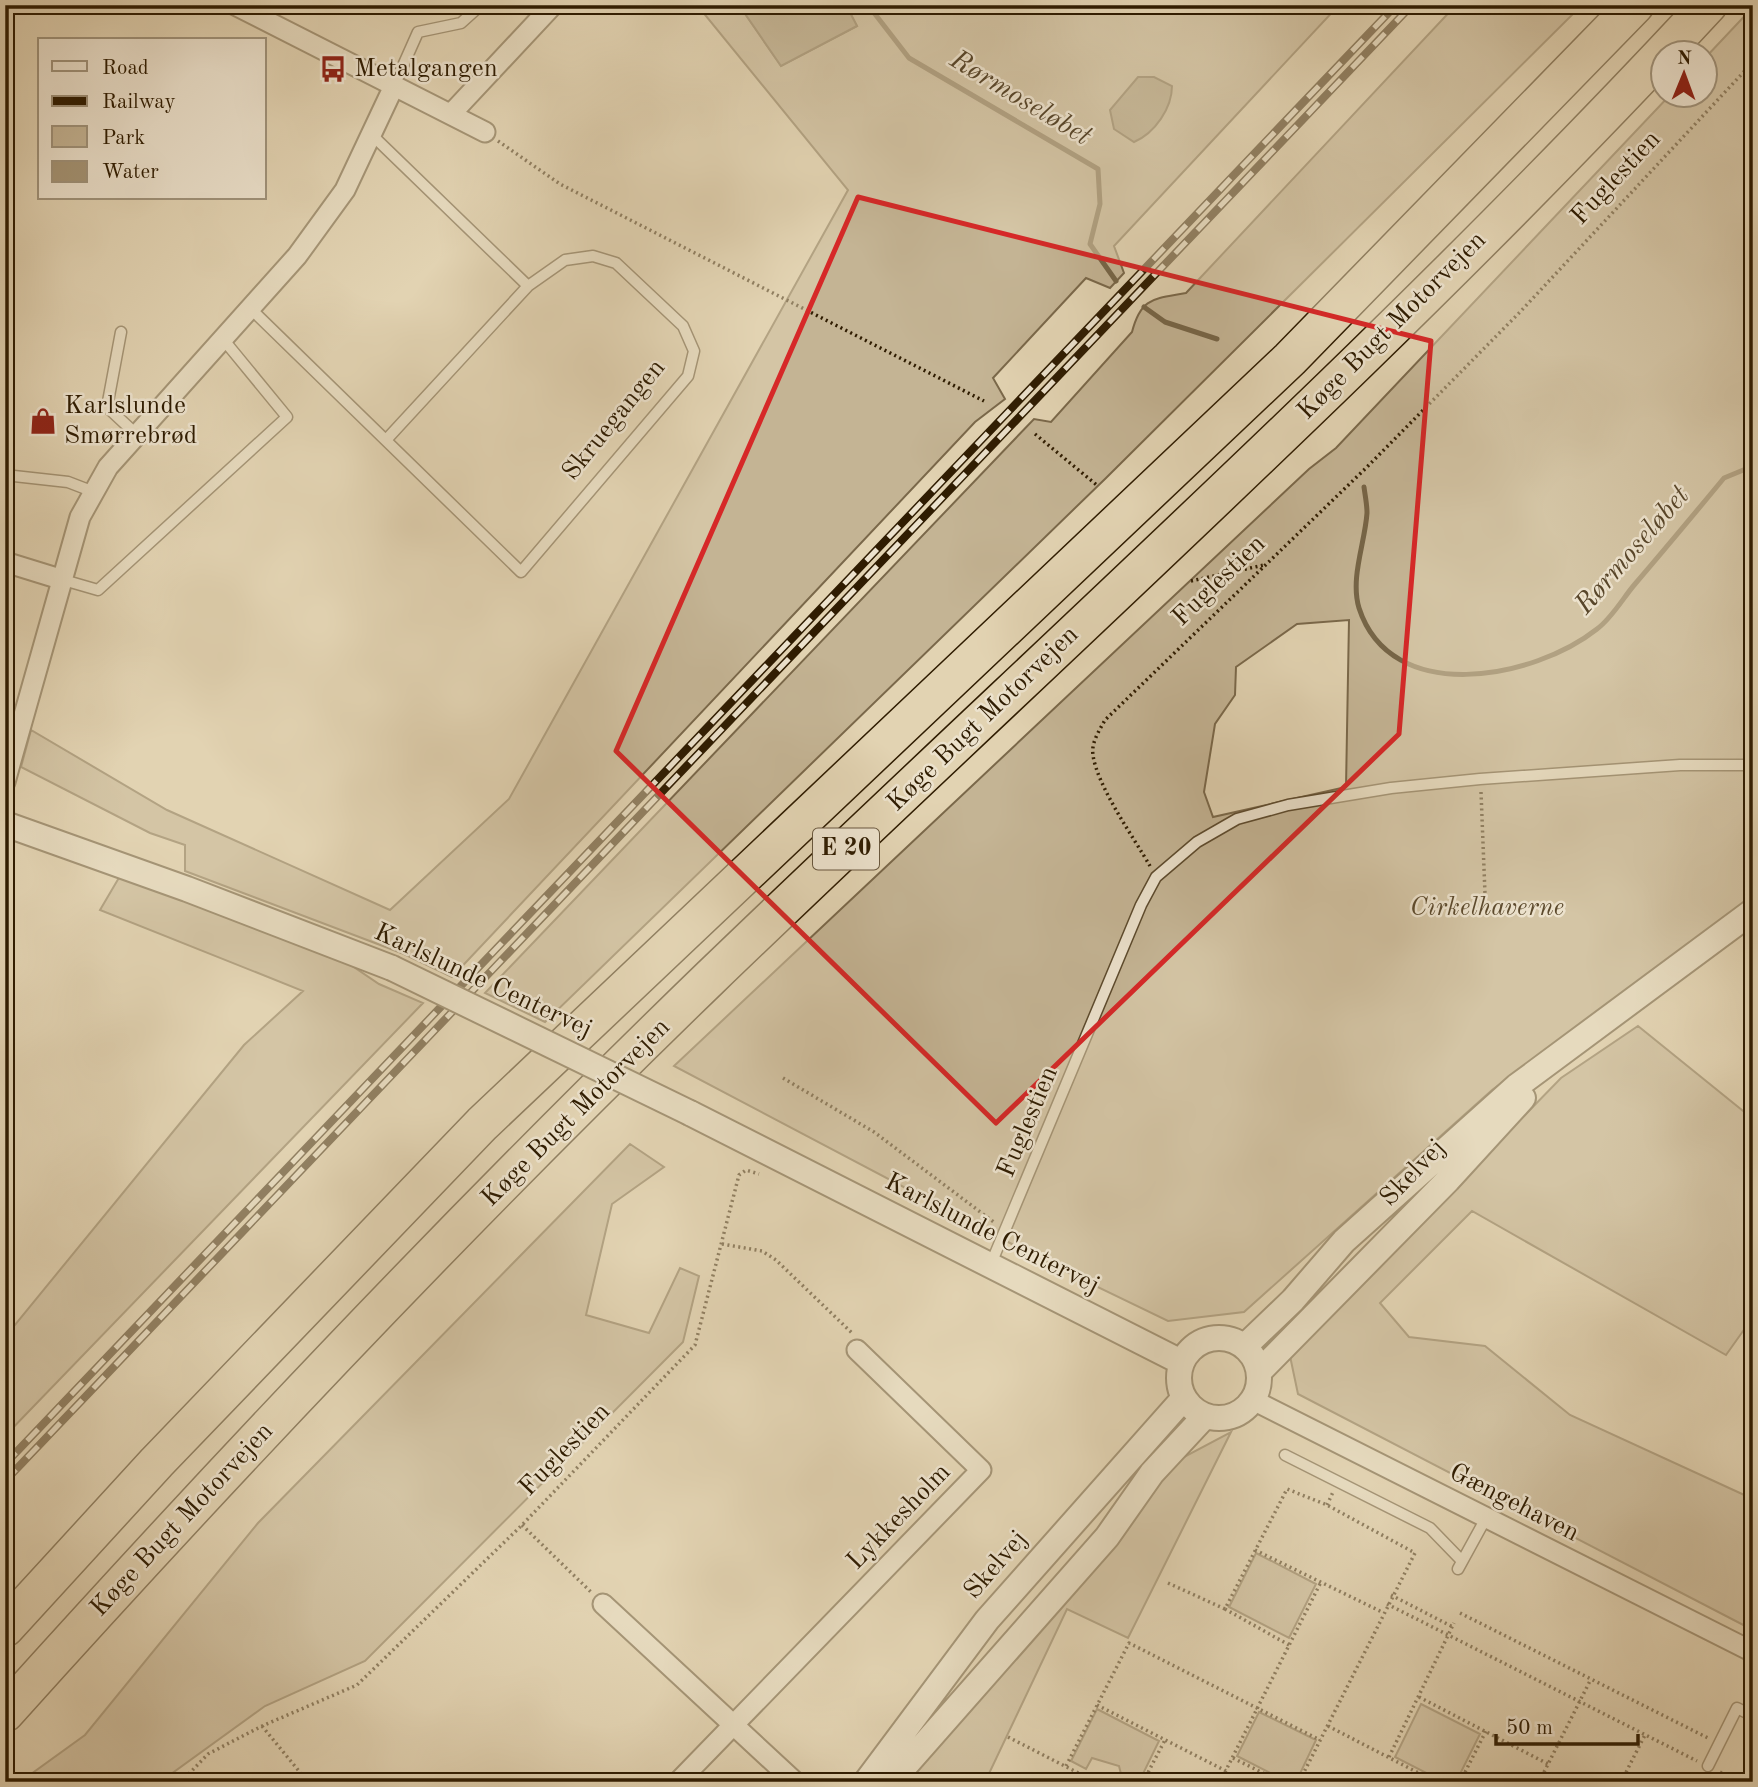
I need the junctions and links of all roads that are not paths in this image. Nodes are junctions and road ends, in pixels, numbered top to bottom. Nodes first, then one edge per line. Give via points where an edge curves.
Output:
1 (234, 5) edge
2 (481, 5) edge
3 (553, 5) edge
4 (1635, 5) edge
5 (1708, 5) edge
6 (394, 86) junction
7 (451, 114) junction
8 (485, 132) road end
9 (372, 135) junction
10 (528, 286) junction
11 (251, 309) junction
12 (121, 332) dead end
13 (223, 339) junction
14 (136, 434) junction
15 (386, 440) junction
16 (5, 475) edge
17 (94, 492) junction
18 (5, 562) edge
19 (61, 579) junction
20 (1753, 765) edge
21 (5, 782) edge
22 (5, 824) edge
23 (1753, 911) edge
24 (1543, 1069) junction
25 (990, 1267) junction
26 (1245, 1346) junction
27 (857, 1350) road end
28 (1181, 1362) junction
29 (1259, 1372) junction
30 (1184, 1398) junction
31 (1253, 1400) junction
32 (1205, 1416) junction
33 (1285, 1455) dead end
34 (1486, 1518) junction
35 (603, 1604) road end
36 (5, 1628) edge
37 (1753, 1652) edge
38 (5, 1713) edge
39 (1753, 1716) edge
40 (734, 1724) junction
41 (1708, 1766) road end
42 (678, 1782) edge
43 (796, 1782) edge
44 (866, 1782) edge
45 (891, 1782) edge

1 - 6 street
2 - 6 lane via 461,23 418,32
3 - 7 street
4 - 36 highway, Køge Bugt Motorvejen / E 20 via 1290,359 482,1124 157,1462
5 - 38 highway, Køge Bugt Motorvejen / E 20 via 1367,354 706,982 514,1173 192,1505
6 - 7 street
6 - 9 street
7 - 8 street
9 - 10 lane
9 - 11 street via 345,190
10 - 15 lane, Skruegangen
10 - 15 lane, Skruegangen via 565,260 593,256 615,263 683,326 694,351 688,376 521,572
11 - 13 street
11 - 15 lane, Skruegangen
12 - 14 lane via 107,407
13 - 14 street
13 - 19 lane via 287,417 98,590
14 - 17 street
16 - 17 lane via 68,482
17 - 19 street via 80,517
18 - 19 street
19 - 21 street
20 - 25 lane, Fuglestien via 1680,765 1391,788 1288,805 1237,819 1198,842 1156,877 1141,905
22 - 25 street, Karlslunde Centervej, bridge via 392,968 690,1113
23 - 24 street, Skelvej
24 - 26 street, Skelvej via 1517,1086 1343,1241 1293,1300
24 - 29 street, Skelvej via 1448,1180
25 - 28 street, Karlslunde Centervej
26 - 28 street via 1229,1338 1210,1338 1191,1348
26 - 29 street
27 - 40 street, Lykkesholm via 981,1470
28 - 30 street via 1179,1385
29 - 31 street
30 - 32 street
30 - 44 street, Skelvej via 987,1620
31 - 32 street via 1226,1418
31 - 34 street, Gængehaven
32 - 45 street via 1152,1473 1107,1537
33 - 34 lane via 1430,1528 1460,1565
34 - 37 street, Gængehaven
35 - 40 street
39 - 41 lane via 1737,1708
40 - 42 street, Lykkesholm
40 - 43 street

